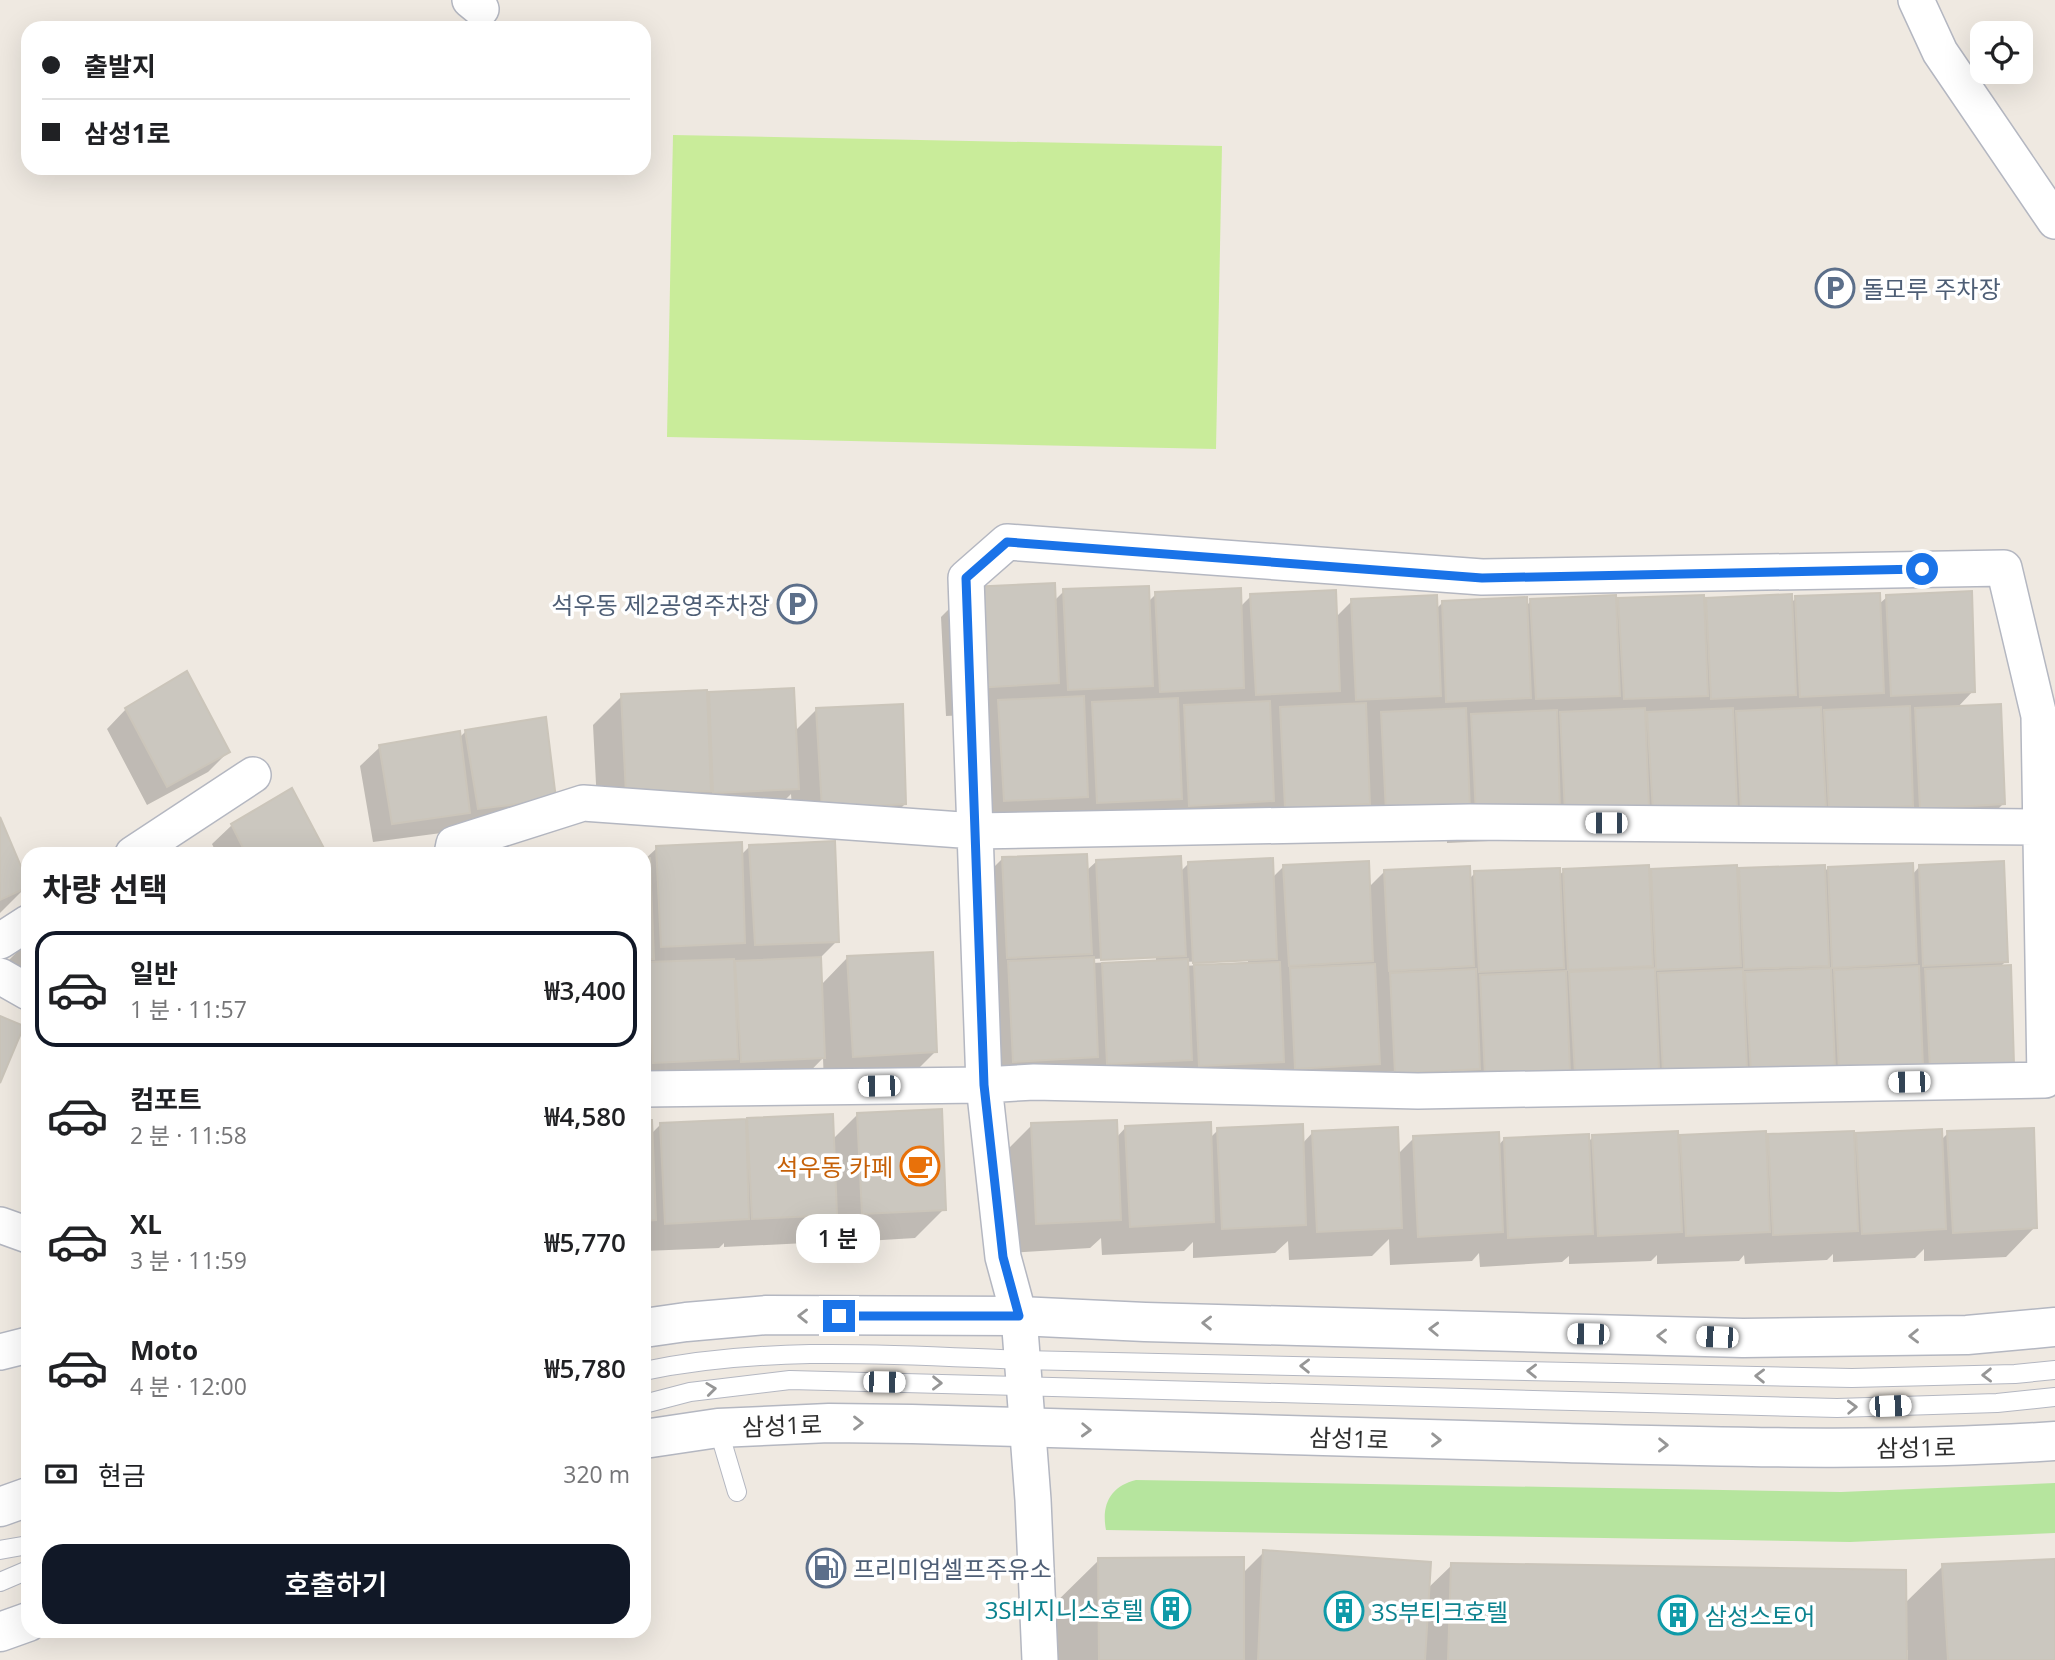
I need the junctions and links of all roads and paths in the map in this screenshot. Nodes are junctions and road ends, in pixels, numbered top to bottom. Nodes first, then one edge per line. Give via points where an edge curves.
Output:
1 (1916, 0) edge
2 (2055, 221) edge
3 (2047, 707) edge
4 (253, 775) dead end
5 (2042, 827) junction
6 (975, 831) junction
7 (144, 847) edge
8 (453, 847) edge
9 (21, 928) edge
10 (0, 941) edge
11 (0, 976) edge
12 (21, 988) edge
13 (984, 1085) junction
14 (651, 1089) edge
15 (0, 1225) edge
16 (21, 1232) edge
17 (1019, 1316) junction
18 (651, 1327) edge
19 (2055, 1327) edge
20 (21, 1347) edge
21 (0, 1352) edge
22 (651, 1370) edge
23 (2055, 1370) edge
24 (1023, 1372) junction
25 (2055, 1396) edge
26 (651, 1402) edge
27 (718, 1428) junction
28 (1029, 1428) junction
29 (651, 1438) edge
30 (2055, 1441) edge
31 (737, 1492) dead end
32 (21, 1500) edge
33 (0, 1507) edge
34 (21, 1546) edge
35 (0, 1550) edge
36 (21, 1573) edge
37 (0, 1582) edge
38 (21, 1624) edge
39 (0, 1632) edge
40 (1040, 1660) edge

1 - 2 street via 1940,51
3 - 5 street
3 - 6 street via 2004,568 1482,578 1007,542 966,578
4 - 7 street
5 - 6 street via 1470,822
5 - 13 street via 2045,1080 1418,1091 1034,1082
6 - 8 street via 583,803
6 - 13 street
9 - 10 street
11 - 12 street
13 - 14 street
13 - 17 street via 1003,1257
15 - 16 street
17 -> 18 street via 767,1315
19 -> 17 street via 1967,1335 1743,1338
17 - 24 street
20 - 21 street
22 - 24 lane via 796,1354 904,1355
23 -> 24 lane via 1852,1378
24 -> 25 lane via 1837,1408 1997,1403
26 -> 24 lane via 691,1392 790,1380
24 - 28 street
27 -> 28 street, 삼성1로 via 829,1423
27 - 29 street, 삼성1로
27 - 31 lane
28 -> 30 street, 삼성1로 via 1795,1448
28 - 40 street
32 - 33 street
34 - 35 lane
36 - 37 lane
38 - 39 street

